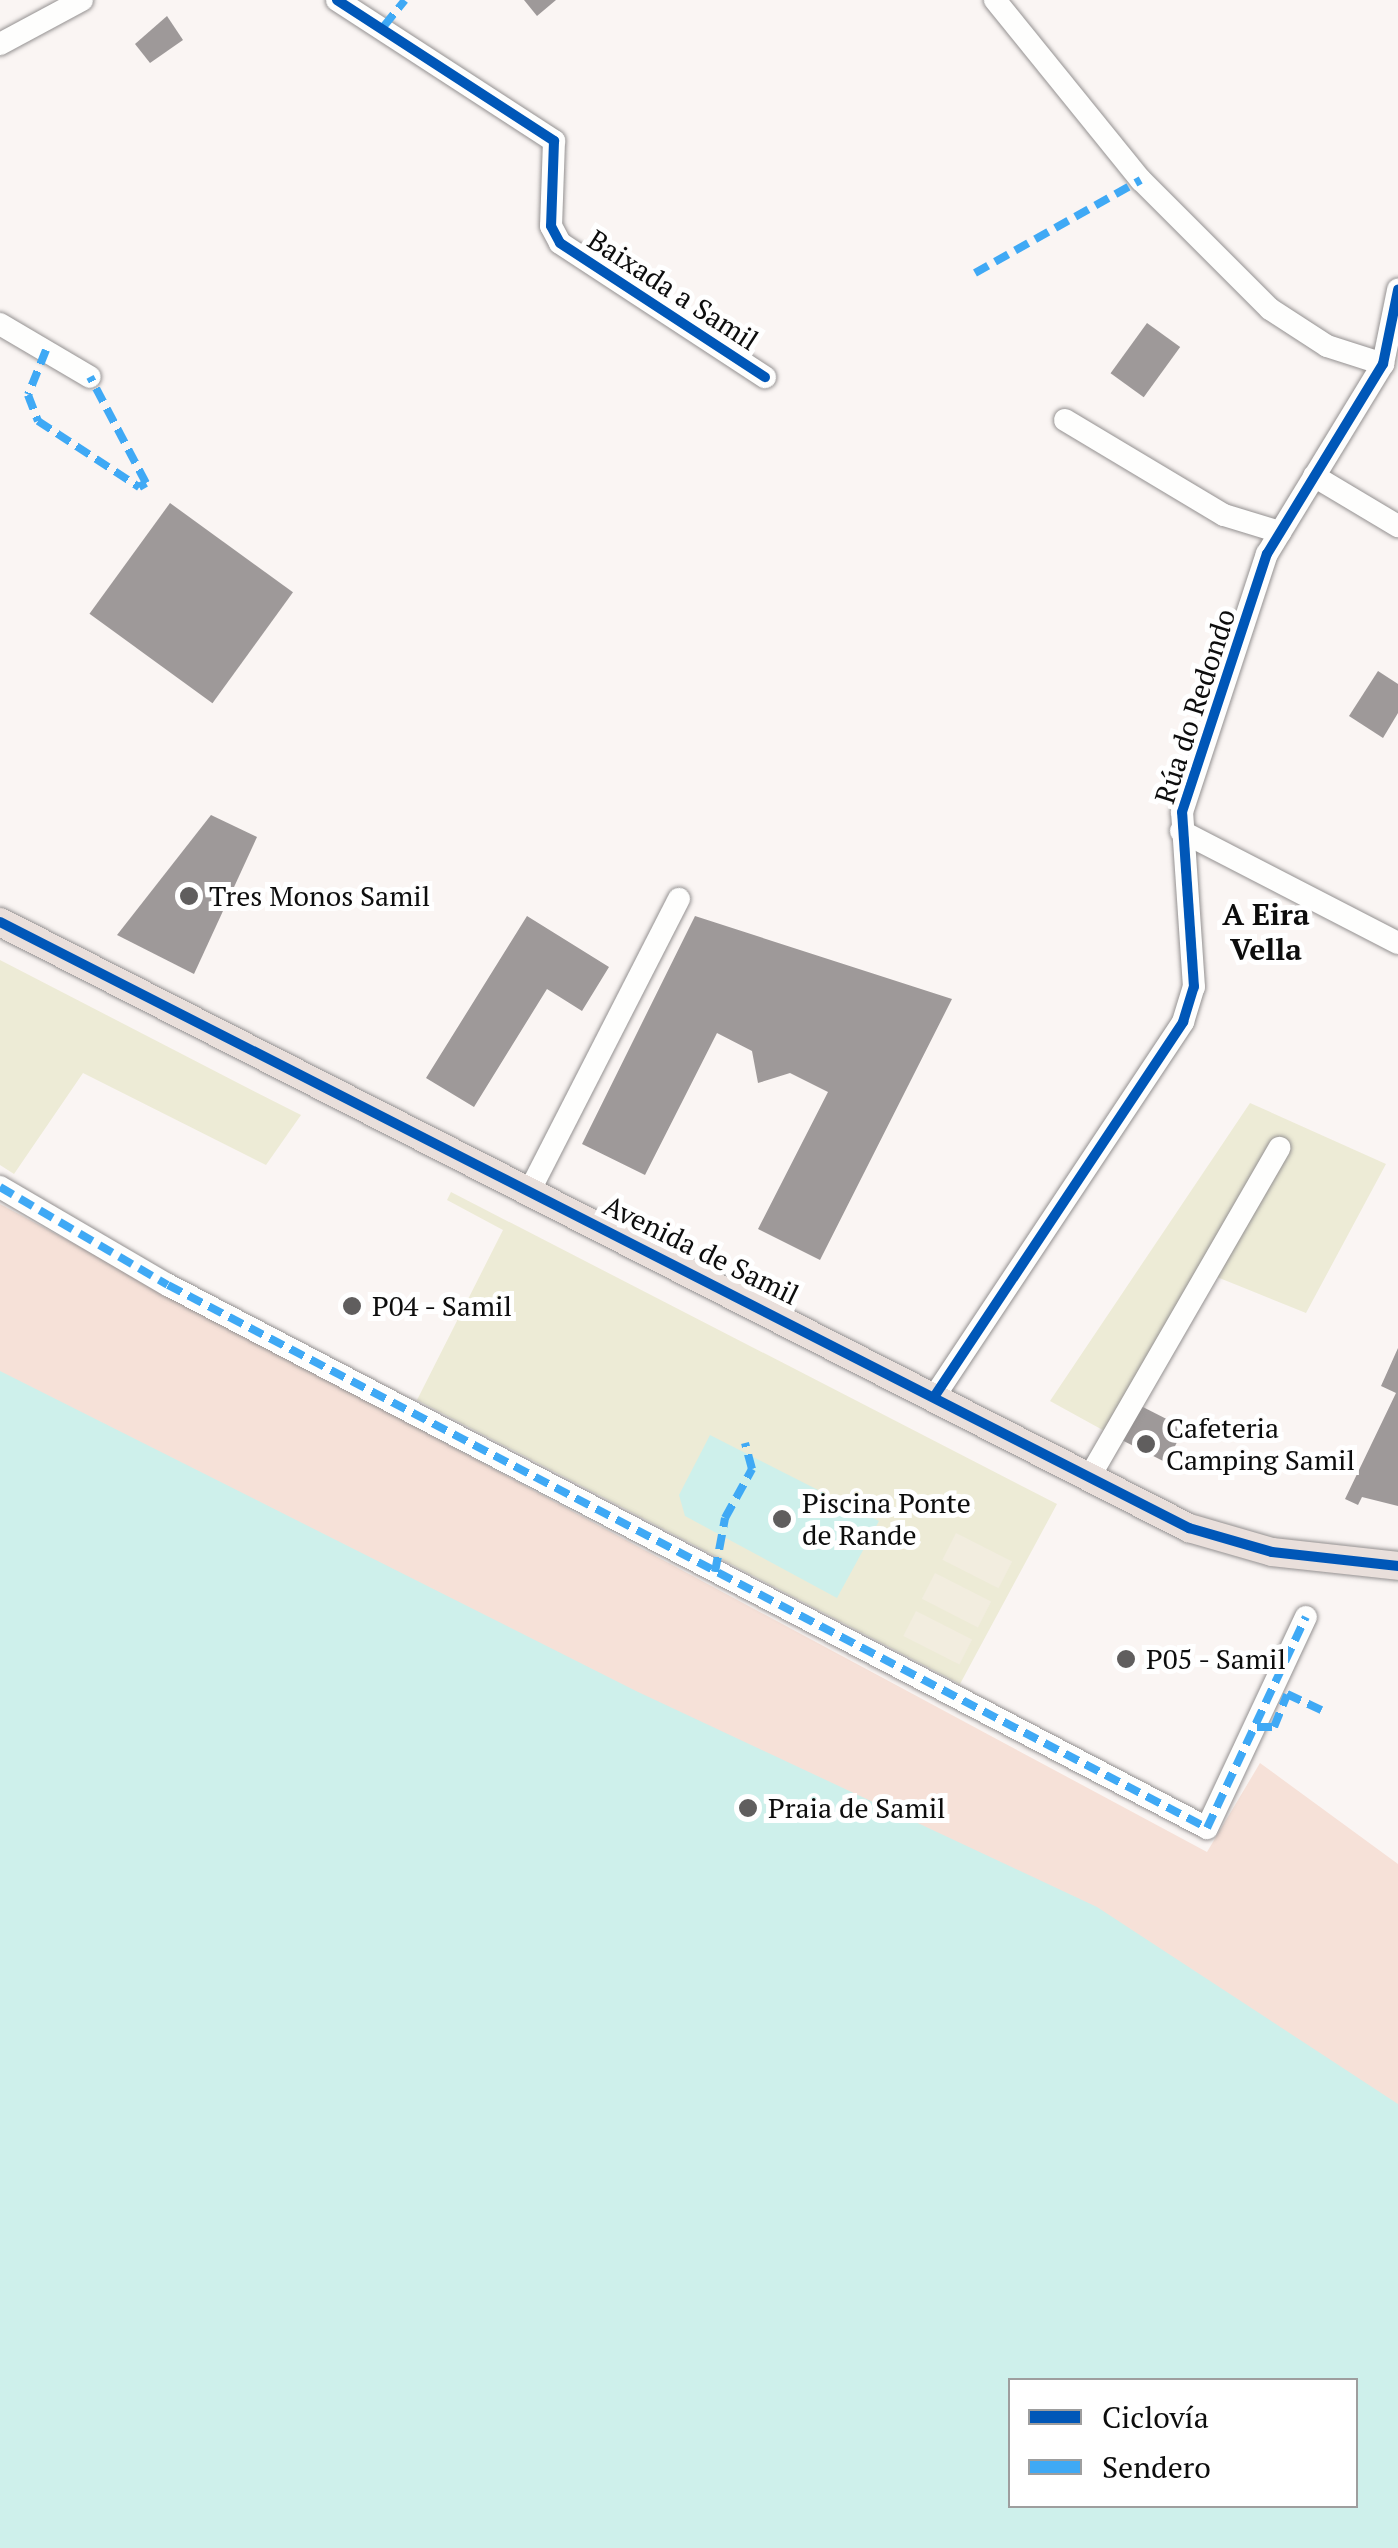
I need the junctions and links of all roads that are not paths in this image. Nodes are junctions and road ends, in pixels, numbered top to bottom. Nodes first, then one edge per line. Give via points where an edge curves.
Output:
1 (82, 0) edge
2 (337, 0) edge
3 (995, 0) edge
4 (0, 44) edge
5 (1398, 290) edge
6 (0, 324) edge
7 (1383, 364) junction
8 (765, 377) dead end
9 (90, 378) dead end
10 (1065, 420) dead end
11 (1314, 476) junction
12 (1398, 526) edge
13 (1280, 532) junction
14 (1181, 831) junction
15 (679, 899) dead end
16 (0, 922) edge
17 (1398, 943) edge
18 (1280, 1148) dead end
19 (0, 1187) edge
20 (530, 1190) junction
21 (936, 1394) junction
22 (1090, 1476) junction
23 (1398, 1566) edge
24 (1306, 1617) dead end

1 - 4 street
2 - 8 street, Baixada a Samil via 554,141 551,226 560,243
3 - 7 street via 1142,180 1270,309 1327,346
5 - 7 street, Rúa do Redondo
6 - 9 street
7 - 11 street, Rúa do Redondo
10 - 13 street via 1224,515
11 - 12 street
11 - 13 street, Rúa do Redondo
13 - 14 street, Rúa do Redondo
14 - 17 street
14 - 21 street, Rúa do Redondo via 1194,987 1183,1022
15 - 20 street
16 - 20 main road, Avenida de Samil
18 - 22 street
19 - 24 street via 168,1285 1207,1828
20 - 21 main road, Avenida de Samil
21 - 22 main road, Avenida de Samil
22 - 23 main road, Avenida de Samil via 1220,1540

